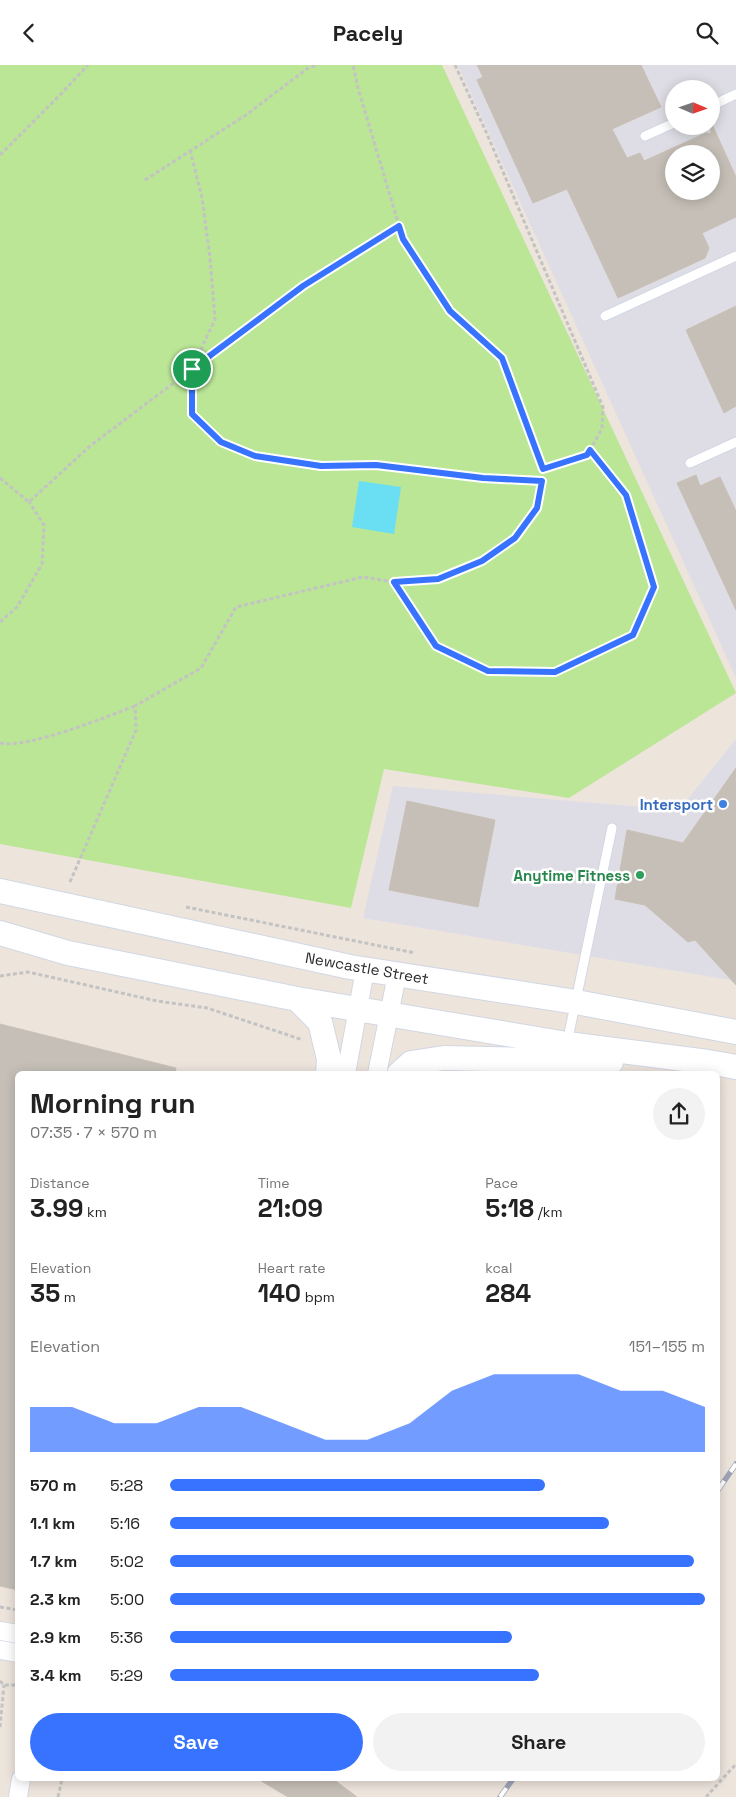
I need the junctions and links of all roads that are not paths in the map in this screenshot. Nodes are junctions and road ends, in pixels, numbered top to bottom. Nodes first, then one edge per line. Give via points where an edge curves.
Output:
1 (736, 94) edge
2 (720, 102) edge
3 (665, 127) edge
4 (645, 136) dead end
5 (736, 256) edge
6 (605, 316) dead end
7 (736, 442) edge
8 (690, 463) dead end
9 (612, 828) dead end
10 (0, 891) edge
11 (0, 933) edge
12 (365, 970) junction
13 (397, 975) junction
14 (297, 999) junction
15 (576, 1002) junction
16 (358, 1009) junction
17 (390, 1015) junction
18 (736, 1032) edge
19 (567, 1044) junction
20 (708, 1062) junction
21 (736, 1067) edge
22 (328, 1071) edge
23 (347, 1071) edge
24 (378, 1071) edge
25 (402, 1071) edge
26 (0, 1631) edge
27 (15, 1634) edge
28 (0, 1650) edge
29 (15, 1652) edge
30 (21, 1781) edge
31 (18, 1797) edge

1 - 2 lane
3 - 4 lane
5 - 6 lane
7 - 8 lane
9 - 15 lane
10 - 12 main road, Newcastle Street
11 - 14 main road via 68,953
12 - 13 main road, Newcastle Street
12 - 16 street
13 - 15 main road, Newcastle Street
13 - 17 street
14 - 16 main road
14 - 22 main road via 320,1022 329,1059
15 - 18 main road, Newcastle Street
15 - 19 lane
16 - 17 main road
16 - 23 street
17 - 19 main road
17 - 24 street
19 - 20 main road
20 - 21 main road
20 - 25 main road via 444,1058 411,1063
26 - 27 street
28 - 29 street
30 - 31 street

